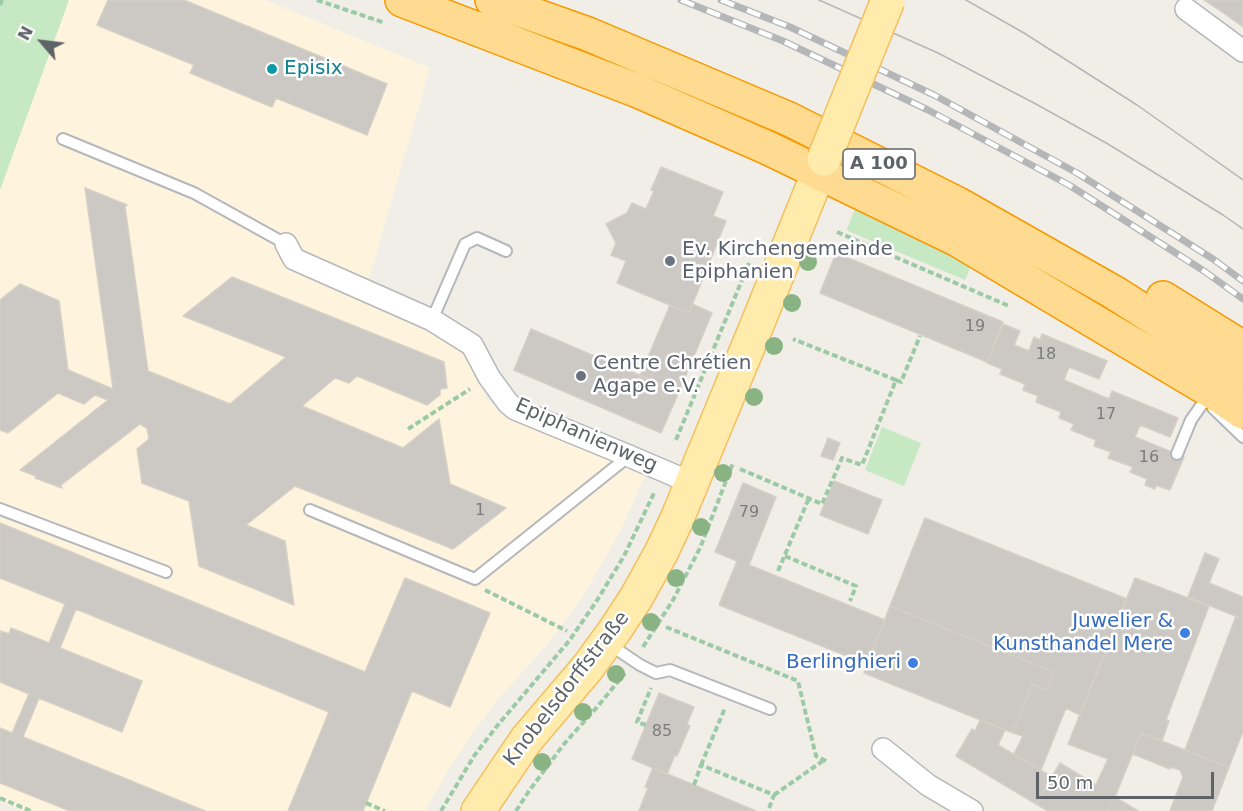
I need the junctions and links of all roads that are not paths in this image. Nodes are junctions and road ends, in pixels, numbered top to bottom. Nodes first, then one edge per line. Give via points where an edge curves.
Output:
1 (402, 0) edge
2 (492, 0) edge
3 (551, 0) edge
4 (888, 0) edge
5 (1186, 9) dead end
6 (1243, 51) edge
7 (63, 139) dead end
8 (821, 166) junction
9 (286, 244) joint
10 (506, 250) dead end
11 (432, 320) junction
12 (1243, 348) edge
13 (1137, 363) dead end
14 (1243, 375) edge
15 (1205, 400) junction
16 (1235, 417) edge
17 (1243, 438) edge
18 (1177, 454) dead end
19 (629, 456) junction
20 (692, 483) junction
21 (0, 509) edge
22 (310, 510) dead end
23 (166, 572) dead end
24 (606, 643) junction
25 (770, 710) dead end
26 (883, 749) dead end
27 (478, 811) edge
28 (972, 811) edge

1 - 8 highway
2 - 14 highway, A 100 via 588,34 789,119 958,204 1115,293
3 - 12 highway, A 100 via 779,93 883,143 987,197
4 - 8 main road, Knobelsdorffstraße, bridge
5 - 6 street
7 - 9 lane via 194,193
8 - 16 highway via 958,240 1221,396
8 - 20 main road, Knobelsdorffstraße
9 - 11 street, Epiphanienweg via 294,259
10 - 11 lane via 477,238 465,244
11 - 19 street, Epiphanienweg via 472,345 489,377 514,409
13 - 15 lane via 1146,361
15 - 16 lane
15 - 18 lane via 1191,420
16 - 17 lane
19 - 20 street, Epiphanienweg
19 - 22 lane via 475,579
20 - 24 main road, Knobelsdorffstraße via 661,553
21 - 23 lane
24 - 25 lane via 657,673 670,670
24 - 27 main road, Knobelsdorffstraße via 526,740
26 - 28 street via 928,785

